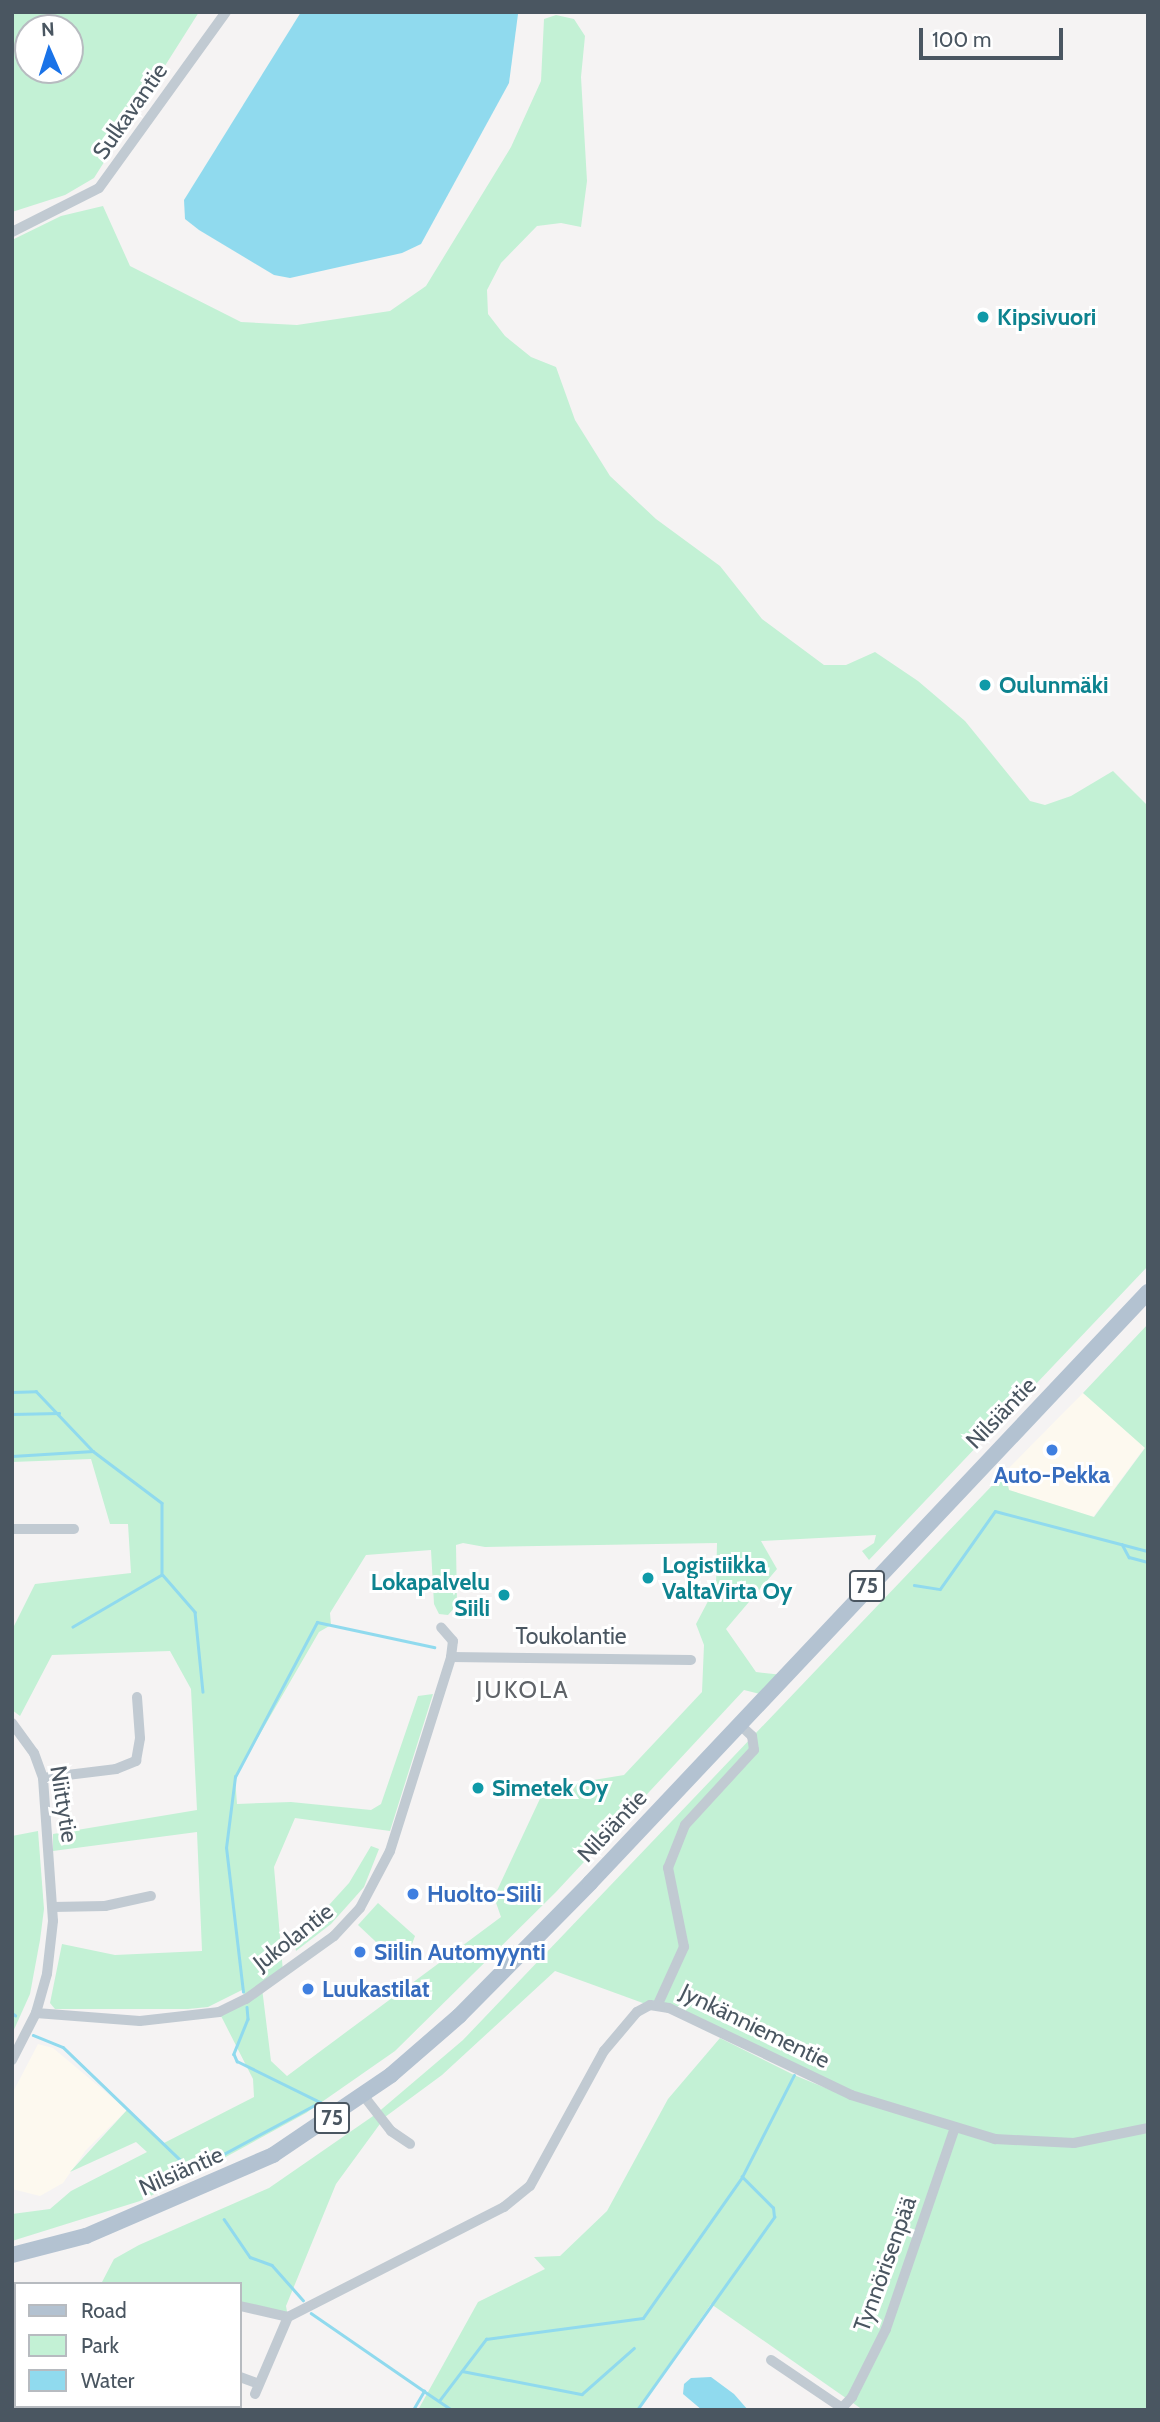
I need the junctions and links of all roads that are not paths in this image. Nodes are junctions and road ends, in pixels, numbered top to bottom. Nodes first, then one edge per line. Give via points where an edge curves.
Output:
1 (226, 12) edge
2 (12, 232) edge
3 (1148, 1292) edge
4 (12, 1529) edge
5 (74, 1529) dead end
6 (440, 1627) dead end
7 (451, 1657) junction
8 (691, 1660) dead end
9 (137, 1698) dead end
10 (12, 1723) edge
11 (738, 1723) junction
12 (43, 1778) junction
13 (151, 1896) dead end
14 (53, 1907) junction
15 (658, 2004) junction
16 (36, 2013) junction
17 (12, 2060) edge
18 (363, 2095) junction
19 (955, 2128) junction
20 (1148, 2128) edge
21 (410, 2144) dead end
22 (12, 2255) edge
23 (242, 2306) edge
24 (288, 2317) junction
25 (771, 2360) dead end
26 (242, 2378) edge
27 (841, 2409) edge

1 - 2 street, Sulkavantie via 99,188
3 - 11 main road, Nilsiäntie / 75
4 - 5 street
6 - 7 street via 453,1641
7 - 8 street, Toukolantie
7 - 16 street, Jukolantie via 380,1877 334,1936 246,1999 219,2012 140,2021
9 - 12 street via 140,1738 136,1761 116,1769
10 - 12 street, Niittytie via 34,1753
11 - 15 street via 752,1737 754,1749 685,1825 668,1868 684,1947
11 - 18 main road, Nilsiäntie / 75 via 590,1883 458,2016
12 - 14 street, Niittytie
13 - 14 street via 105,1906
14 - 16 street, Niittytie via 47,1974
15 - 19 street, Jynkänniementie via 850,2095
15 - 24 street, Jynkänniementie via 637,2012 604,2051 544,2167 520,2196
16 - 17 street, Niittytie
18 - 21 street via 391,2131
18 - 22 main road, Nilsiäntie / 75 via 273,2155 187,2195 86,2236
19 - 20 street, Jynkänniementie via 1032,2144 1101,2140
19 - 27 street, Tynnörisenpää via 886,2329
23 - 24 street
24 - 26 street via 257,2389
25 - 27 street

